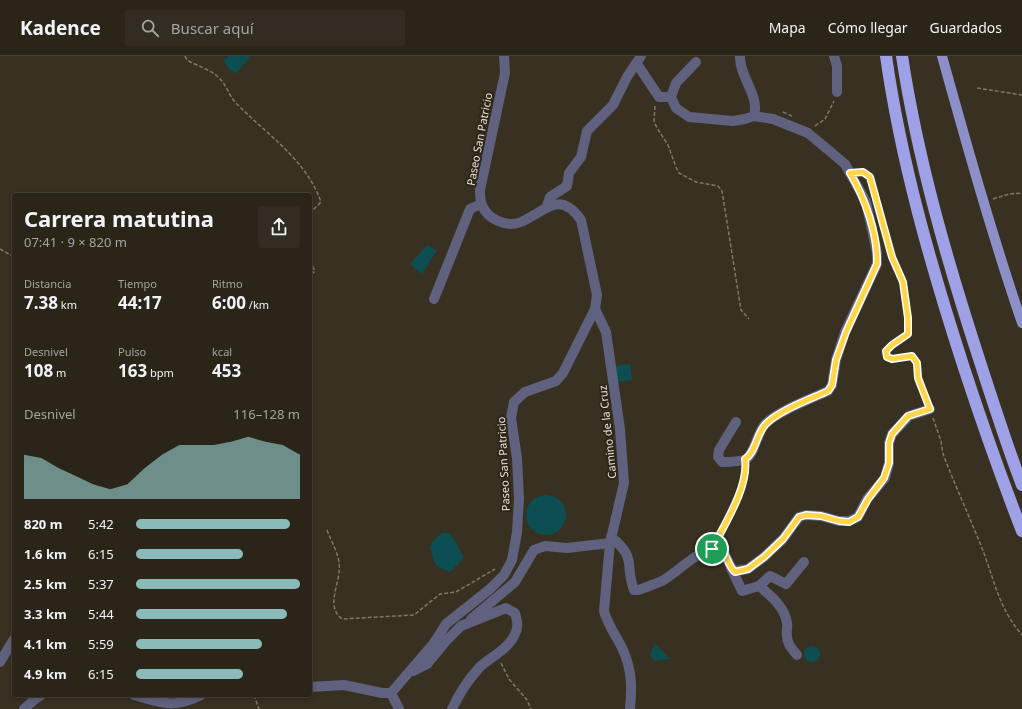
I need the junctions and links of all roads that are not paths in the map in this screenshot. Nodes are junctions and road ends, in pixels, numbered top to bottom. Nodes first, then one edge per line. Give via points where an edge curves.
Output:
1 (504, 56) edge
2 (740, 56) edge
3 (834, 56) edge
4 (886, 56) edge
5 (902, 56) edge
6 (942, 56) edge
7 (639, 60) edge
8 (696, 62) dead end
9 (837, 92) road end
10 (671, 97) junction
11 (754, 116) junction
12 (481, 204) junction
13 (547, 206) junction
14 (434, 299) dead end
15 (595, 308) junction
16 (1022, 323) edge
17 (930, 409) road end
18 (736, 422) dead end
19 (1022, 486) edge
20 (1022, 531) edge
21 (611, 540) junction
22 (804, 562) dead end
23 (731, 568) junction
24 (759, 586) junction
25 (462, 626) junction
26 (12, 642) edge
27 (797, 655) dead end
28 (0, 662) edge
29 (409, 673) junction
30 (312, 687) edge
31 (391, 692) junction
32 (37, 697) edge
33 (140, 697) edge
34 (198, 697) edge
35 (24, 709) edge
36 (399, 709) edge
37 (452, 709) edge
38 (630, 709) edge

1 - 12 street, Paseo San Patricio via 505,73 480,190
2 - 11 street via 743,73 756,103
3 - 9 street via 837,66
4 - 20 highway via 892,99 912,192 941,298 998,470
5 - 19 highway via 929,189 957,292
6 - 16 main road via 983,201
7 - 10 street via 658,97
7 - 13 street via 613,105 587,131 581,157 569,173 567,186 550,198
8 - 10 street via 676,83
10 - 11 street via 676,108 689,117 733,121
11 - 18 street via 773,119 808,133 845,164 866,202 877,264 846,332 836,360 832,385 828,391 765,424 750,456 722,462 718,456 719,450
12 - 13 street via 495,220 506,224 520,223
12 - 14 street via 470,209
13 - 15 street, Camino de la Cruz via 562,204 574,210 582,220 597,295
15 - 21 street, Camino de la Cruz via 606,332 624,476
15 - 29 street, Paseo San Patricio via 563,373 556,381 525,392 514,402 511,418 517,458 519,499 512,560 504,575 490,589 446,624
17 - 23 street via 908,416 892,434 889,443 889,463 884,478 858,517 849,522 821,516 799,517 783,539 748,569 735,572
21 - 23 street via 621,545 628,554 634,590 663,580 686,562 712,549 722,550
21 - 25 street via 567,548 545,546 534,550 515,582
21 - 38 street, Camino de la Cruz via 604,611 631,672
22 - 24 street via 786,584 770,576
23 - 24 street via 742,591
24 - 27 street via 775,599 785,614 789,645
25 - 29 street via 427,664
25 - 37 street via 506,608 515,613 517,622 516,634 479,668 460,692
26 - 28 street
29 - 31 street, Paseo San Patricio
30 - 31 street via 344,685 382,693
31 - 36 street
32 - 35 street
33 - 34 street via 175,707

